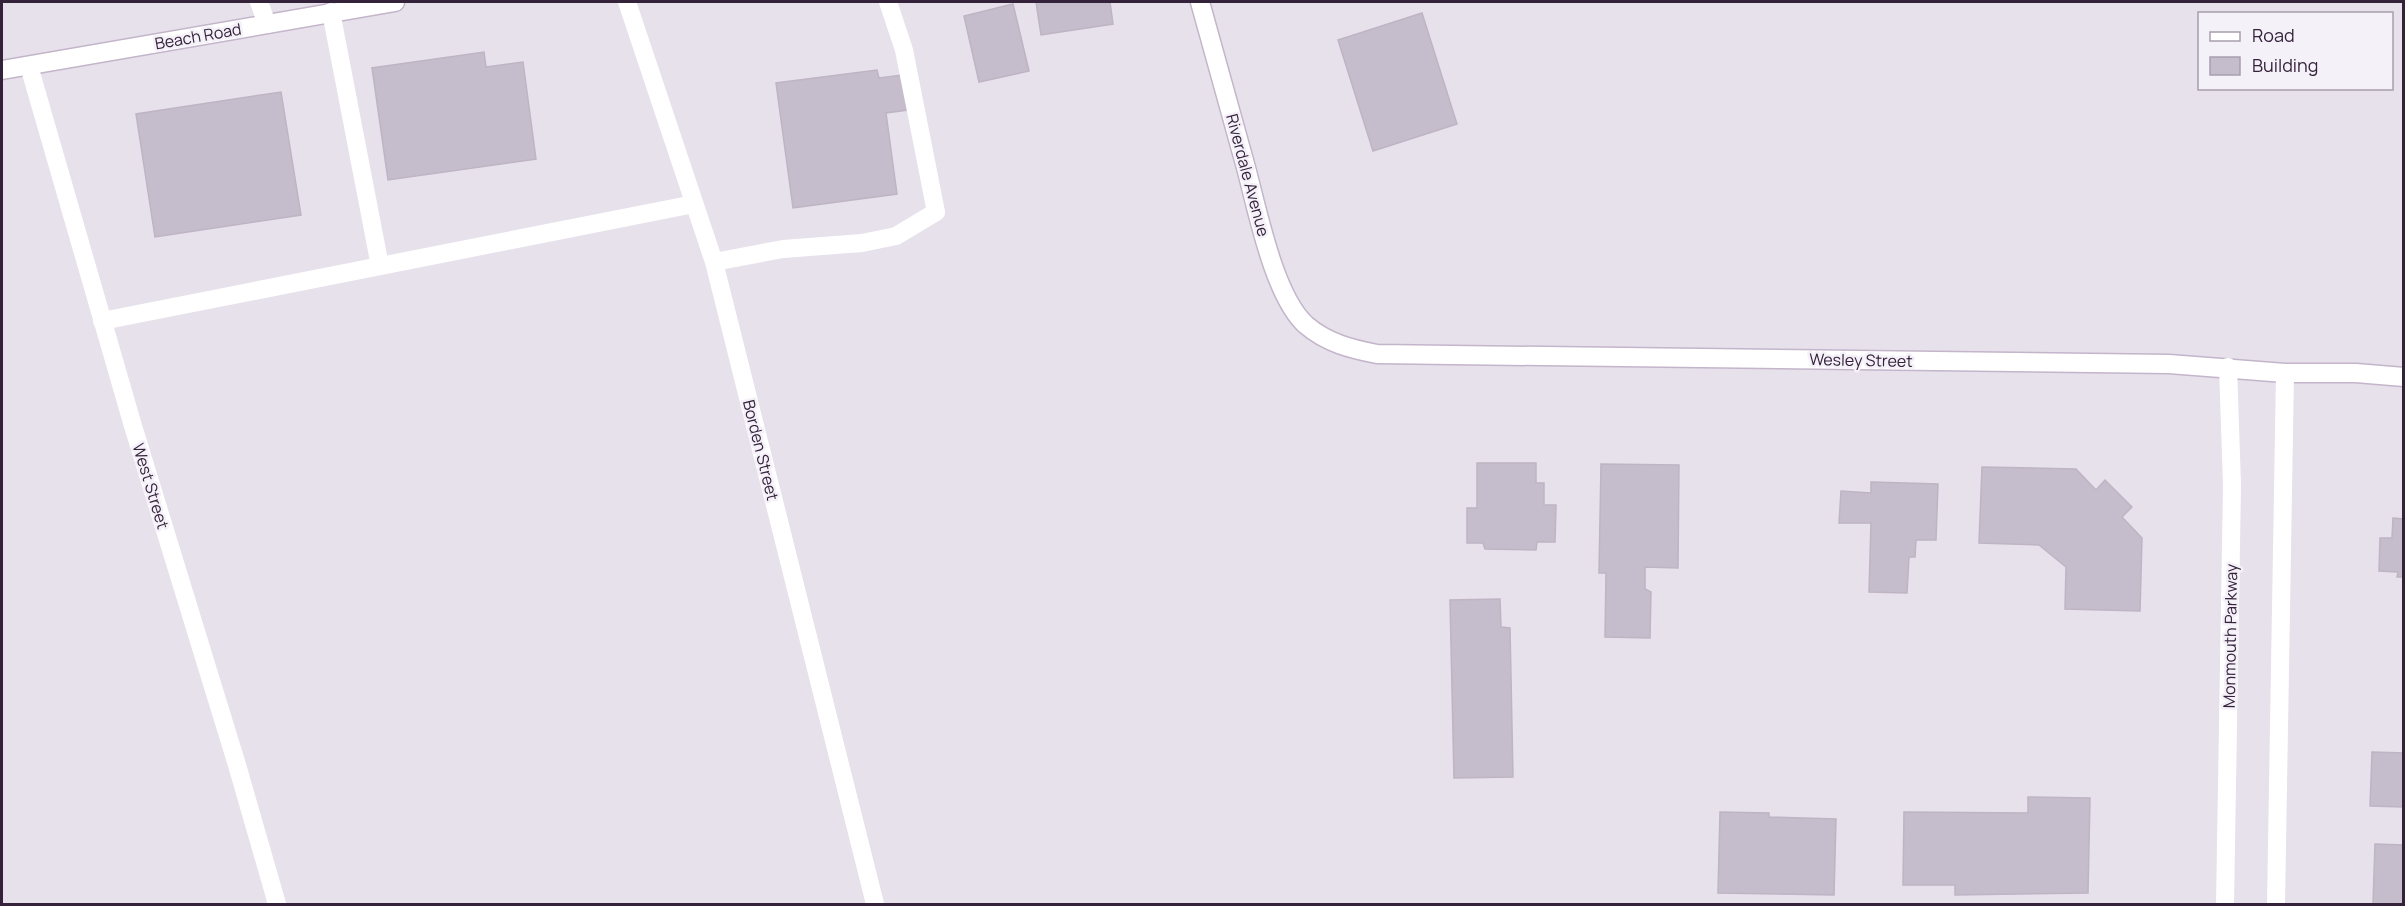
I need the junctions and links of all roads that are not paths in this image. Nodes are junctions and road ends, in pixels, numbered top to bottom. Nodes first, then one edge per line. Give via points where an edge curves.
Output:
1 (259, 2) edge
2 (395, 2) edge
3 (627, 2) edge
4 (888, 2) edge
5 (1200, 2) edge
6 (331, 12) junction
7 (267, 24) junction
8 (29, 66) junction
9 (2, 70) edge
10 (694, 204) junction
11 (714, 262) junction
12 (380, 266) junction
13 (102, 321) junction
14 (1321, 336) joint
15 (2228, 367) junction
16 (2285, 373) junction
17 (2403, 377) edge
18 (278, 904) edge
19 (875, 904) edge
20 (2225, 904) edge
21 (2276, 904) edge

1 - 7 street
2 - 6 street, Beach Road
3 - 10 street, Borden Street
4 - 11 street via 904,50 936,212 896,236 862,243 783,249
5 - 14 street, Riverdale Avenue via 1270,256 1290,303 1305,324
6 - 7 street, Beach Road
6 - 12 street
7 - 8 street, Beach Road
8 - 9 street, Beach Road
8 - 13 street, West Street
10 - 11 street, Borden Street
10 - 12 street
11 - 19 street, Borden Street
12 - 13 street
13 - 18 street, West Street
14 - 15 street, Wesley Street via 1345,348 1377,354
15 - 16 street, Wesley Street
15 - 20 street, Monmouth Parkway via 2232,485
16 - 17 street, Wesley Street
16 - 21 street

